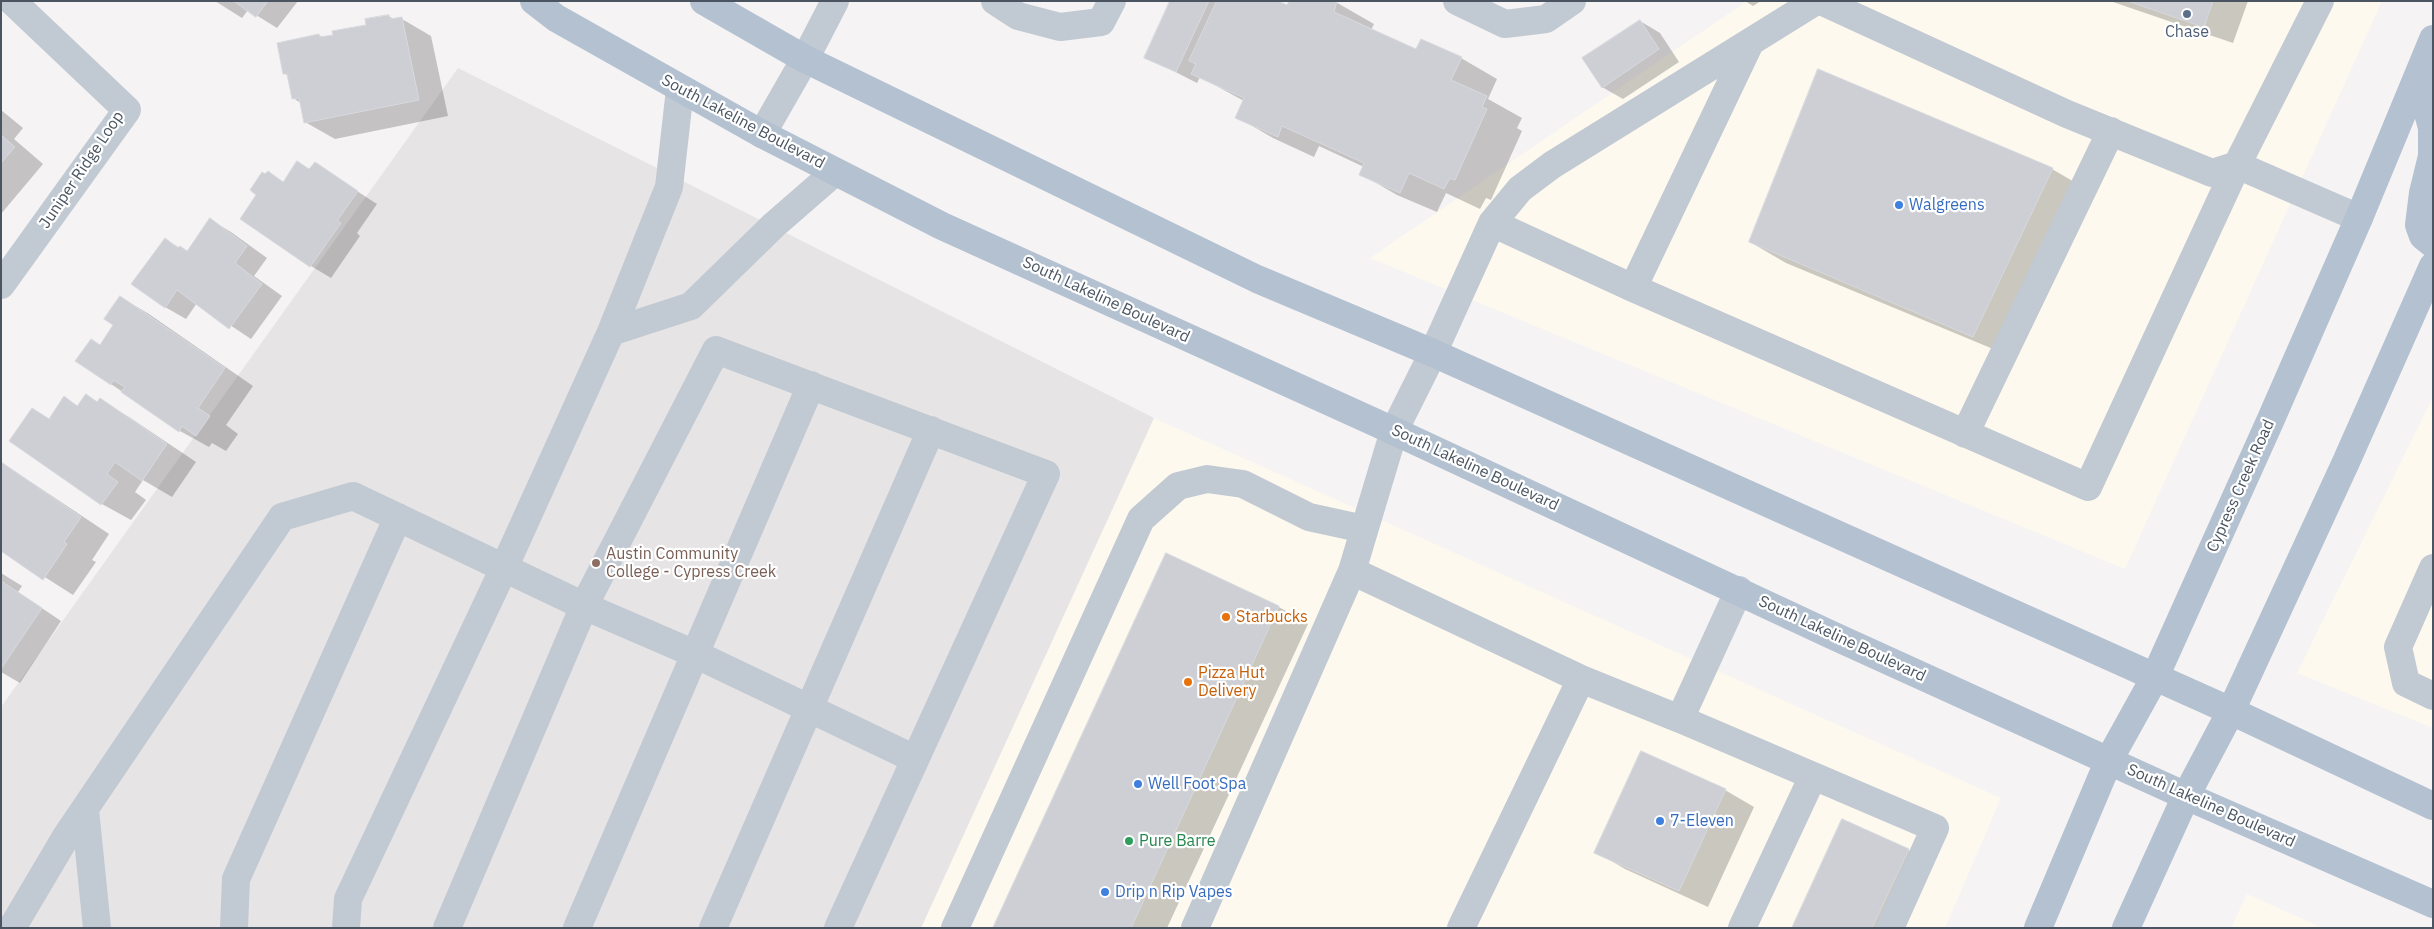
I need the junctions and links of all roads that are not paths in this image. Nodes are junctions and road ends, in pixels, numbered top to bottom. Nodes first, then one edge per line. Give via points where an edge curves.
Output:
1 (12, 1) edge
2 (534, 1) edge
3 (704, 1) edge
4 (834, 1) edge
5 (995, 1) edge
6 (1112, 1) edge
7 (1457, 1) edge
8 (1572, 1) edge
9 (1816, 1) edge
10 (1821, 1) edge
11 (2320, 1) edge
12 (2433, 39) edge
13 (1749, 45) junction
14 (805, 59) junction
15 (2418, 75) junction
16 (680, 89) junction
17 (2110, 131) junction
18 (762, 134) junction
19 (2238, 165) junction
20 (835, 172) junction
21 (2359, 218) junction
22 (1492, 223) junction
23 (2433, 244) edge
24 (2433, 266) edge
25 (1, 285) edge
26 (1634, 288) junction
27 (611, 332) junction
28 (1433, 353) junction
29 (811, 386) junction
30 (931, 430) junction
31 (1394, 431) junction
32 (1965, 434) junction
33 (398, 517) junction
34 (1364, 529) junction
35 (504, 568) junction
36 (2433, 568) edge
37 (1352, 571) junction
38 (1739, 590) junction
39 (584, 606) junction
40 (695, 654) junction
41 (2155, 677) junction
42 (1581, 679) junction
43 (2433, 696) edge
44 (810, 708) junction
45 (2230, 711) junction
46 (1680, 720) junction
47 (915, 759) junction
48 (2109, 760) junction
49 (1813, 776) junction
50 (2186, 796) junction
51 (2433, 806) edge
52 (84, 810) junction
53 (2433, 904) edge
54 (12, 928) edge
55 (96, 928) edge
56 (234, 928) edge
57 (346, 928) edge
58 (447, 928) edge
59 (577, 928) edge
60 (713, 928) edge
61 (838, 928) edge
62 (955, 928) edge
63 (1195, 928) edge
64 (1461, 928) edge
65 (1742, 928) edge
66 (1890, 928) edge
67 (2038, 928) edge
68 (2126, 928) edge

1 - 25 street, Juniper Ridge Loop via 127,110
2 - 16 main road, South Lakeline Boulevard via 556,18
3 - 14 main road
4 - 14 street
5 - 6 street via 1018,16 1060,27 1101,22
7 - 8 street via 1505,24 1546,19
9 - 13 street
10 - 17 street
11 - 19 street
12 - 15 main road, Cypress Creek Road
13 - 22 street via 1552,165 1520,189
13 - 26 street
14 - 18 street
14 - 28 main road via 1257,279
15 - 21 main road, Cypress Creek Road
15 - 23 main road via 2432,128 2432,156 2419,225 2423,236
16 - 18 main road, South Lakeline Boulevard
16 - 27 street via 669,187
17 - 19 street via 2212,173
17 - 32 street
18 - 20 main road, South Lakeline Boulevard
19 - 21 street
19 - 32 street via 2088,487
20 - 27 street via 774,225 691,306
20 - 31 main road, South Lakeline Boulevard via 951,230
21 - 41 main road, Cypress Creek Road
22 - 26 street
22 - 28 street
24 - 45 main road
26 - 32 street
27 - 35 street
28 - 31 street
28 - 41 main road
29 - 30 street
29 - 39 street via 716,350
29 - 40 street
30 - 44 street
30 - 47 street via 1046,474
31 - 34 street
31 - 38 main road, South Lakeline Boulevard
33 - 35 street
33 - 52 street via 354,496 282,517
33 - 56 street via 236,879
34 - 37 street
34 - 62 street via 1309,517 1243,484 1207,478 1178,486 1141,519
35 - 39 street
35 - 57 street via 348,899
36 - 43 street via 2398,646 2406,683
37 - 42 street
37 - 63 street
38 - 46 street
38 - 48 main road, South Lakeline Boulevard
39 - 40 street
39 - 58 street
40 - 44 street
40 - 59 street
41 - 45 main road
41 - 48 main road, Cypress Creek Road
42 - 46 street
42 - 64 street
44 - 47 street
44 - 60 street
45 - 50 main road
45 - 51 main road
46 - 49 street
47 - 61 street
48 - 50 main road, South Lakeline Boulevard
48 - 67 main road, Cypress Creek Road
49 - 65 street
49 - 66 street via 1936,828
50 - 53 main road, South Lakeline Boulevard
50 - 68 main road
52 - 54 street
52 - 55 street

